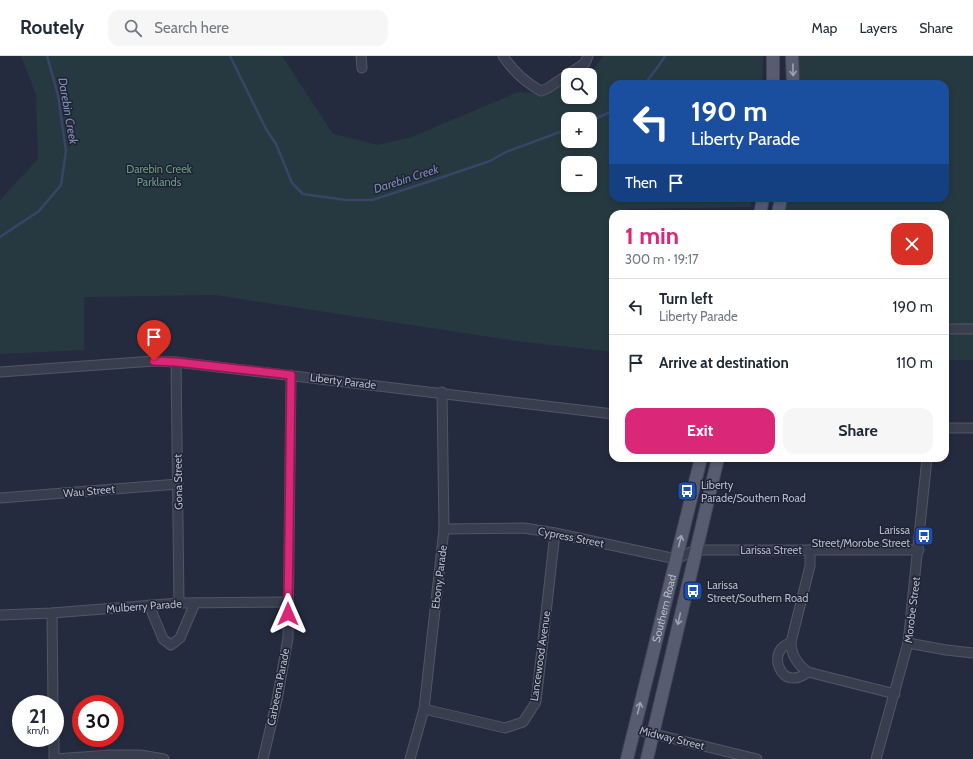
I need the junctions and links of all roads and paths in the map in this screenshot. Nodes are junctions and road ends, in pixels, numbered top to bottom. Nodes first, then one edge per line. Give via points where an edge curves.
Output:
1 (361, 56) edge
2 (503, 56) edge
3 (588, 56) edge
4 (773, 56) edge
5 (792, 56) edge
6 (362, 68) dead end
7 (773, 80) edge
8 (793, 80) edge
9 (949, 329) edge
10 (973, 329) edge
11 (176, 362) junction
12 (0, 372) edge
13 (291, 375) junction
14 (442, 392) junction
15 (609, 413) edge
16 (949, 428) edge
17 (973, 428) edge
18 (700, 462) edge
19 (717, 462) edge
20 (927, 462) edge
21 (178, 484) junction
22 (0, 498) edge
23 (444, 529) junction
24 (555, 533) junction
25 (695, 550) junction
26 (810, 550) junction
27 (919, 550) junction
28 (676, 559) junction
29 (288, 602) junction
30 (179, 603) junction
31 (195, 603) junction
32 (149, 605) junction
33 (52, 613) junction
34 (0, 615) edge
35 (792, 642) junction
36 (908, 643) junction
37 (973, 653) edge
38 (808, 672) junction
39 (895, 694) junction
40 (54, 695) edge
41 (424, 708) junction
42 (634, 729) junction
43 (653, 733) junction
44 (54, 747) edge
45 (55, 759) edge
46 (164, 759) edge
47 (263, 759) edge
48 (410, 759) edge
49 (626, 759) edge
50 (647, 759) edge
51 (757, 759) edge
52 (876, 759) edge

1 - 6 street
2 - 3 street via 512,70 541,91 585,63
4 - 7 main road
5 -> 8 main road
9 - 10 street
11 - 12 street, Liberty Parade via 154,361
11 - 13 street, Liberty Parade
11 - 21 street, Gona Street
13 - 14 street, Liberty Parade
13 - 29 street, Carbeena Parade
14 - 15 street, Liberty Parade
14 - 23 street, Ebony Parade
16 - 17 street
28 -> 18 main road, Southern Road
19 - 25 main road, Southern Road
20 - 27 street, Morobe Street
21 - 22 street, Wau Street
21 - 30 street, Gona Street
23 - 24 street, Cypress Street via 524,528
23 - 41 street, Ebony Parade
24 - 28 street, Cypress Street
24 - 41 street, Lancewood Avenue via 536,702 523,722 505,728
25 - 26 street, Larissa Street
25 - 28 street
25 -> 43 main road, Southern Road
26 - 27 street, Larissa Street
26 - 35 street via 810,566
27 - 36 street, Morobe Street
42 -> 28 main road, Southern Road
29 - 31 street, Mulberry Parade
29 - 47 street, Carbeena Parade via 288,638
30 - 31 street, Mulberry Parade
30 - 32 street, Mulberry Parade
31 - 32 street via 180,638 171,645 163,639
32 - 33 street, Mulberry Parade
33 - 34 street, Mulberry Parade
33 - 40 street
35 - 38 street via 791,648 795,657
35 - 38 street via 780,650 777,659 779,667 785,676 791,678 798,678
36 - 37 street
36 - 39 street, Morobe Street
38 - 39 street
39 - 52 street, Morobe Street
41 - 48 street, Ebony Parade
42 - 43 street, Midway Street
42 - 49 main road, Southern Road
43 - 50 main road, Southern Road
43 - 51 street, Midway Street
44 - 45 street
45 - 46 street via 110,755 140,755

